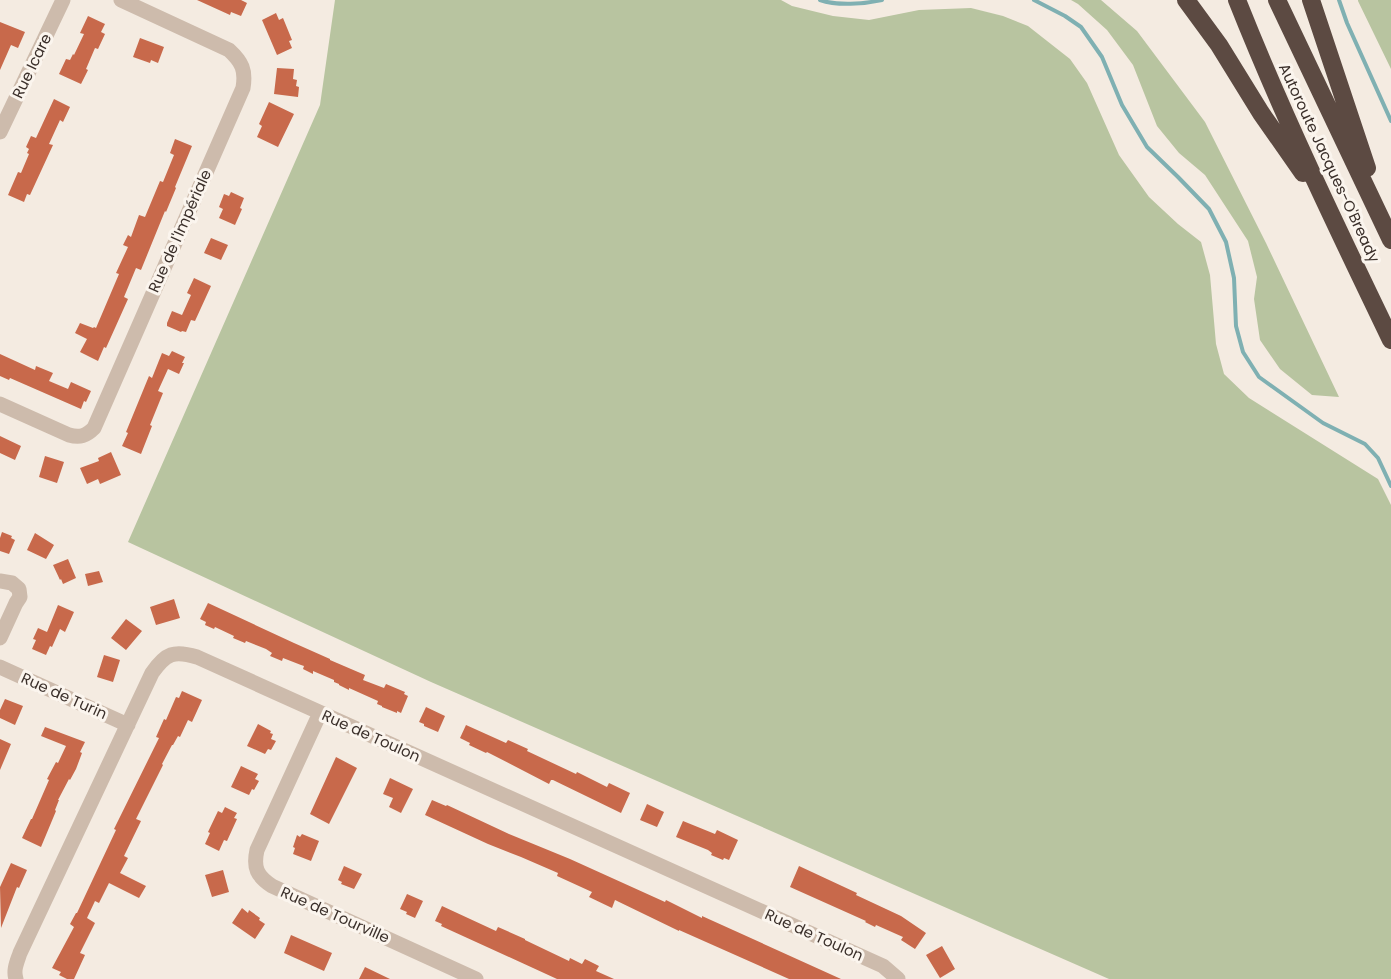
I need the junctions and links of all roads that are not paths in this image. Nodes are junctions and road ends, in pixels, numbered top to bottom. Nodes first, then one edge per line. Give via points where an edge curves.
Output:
1 (63, 0) edge
2 (121, 0) edge
3 (1186, 0) edge
4 (1237, 0) edge
5 (1277, 0) edge
6 (1311, 0) edge
7 (0, 132) edge
8 (1331, 214) junction
9 (1390, 238) edge
10 (1391, 340) edge
11 (0, 404) edge
12 (0, 581) edge
13 (0, 638) edge
14 (0, 667) edge
15 (320, 713) junction
16 (128, 725) junction
17 (16, 979) edge
18 (476, 979) edge
19 (898, 979) edge

1 - 7 street, Rue Icare
2 - 11 street, Rue de l'Impériale via 229,50 240,60 245,77 243,88 94,428 79,437 69,435
3 - 8 highway
4 - 8 highway, Autoroute Jacques-O'Bready
5 - 9 highway, Autoroute Jacques-O'Bready
6 - 9 highway
8 - 10 highway, Autoroute Jacques-O'Bready
12 - 13 street via 20,589 20,597
14 - 16 street, Rue de Turin
15 - 16 street, Rue de Toulon via 182,652 160,662
15 - 18 street, Rue de Tourville via 257,850 256,870 272,886
15 - 19 street, Rue de Toulon via 883,966
16 - 17 street, Rue de Toulon via 21,953

